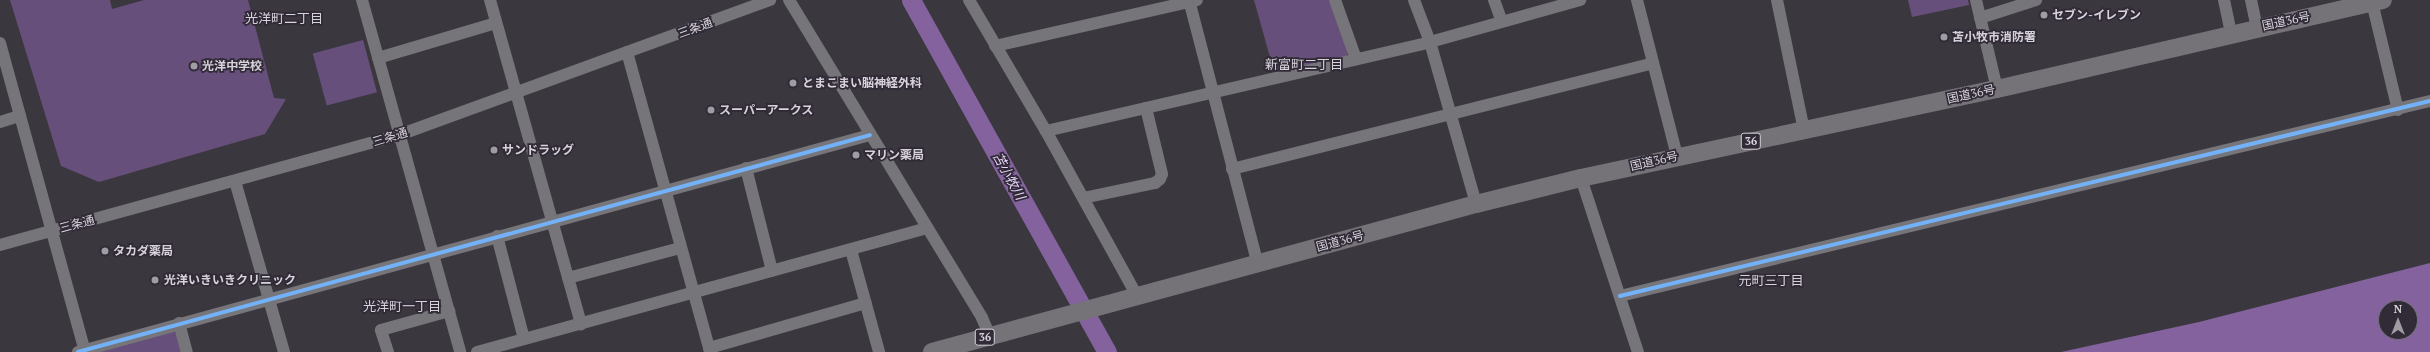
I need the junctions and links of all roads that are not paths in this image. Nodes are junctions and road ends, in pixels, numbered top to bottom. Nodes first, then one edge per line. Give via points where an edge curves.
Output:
1 (362, 0) edge
2 (490, 0) edge
3 (770, 0) edge
4 (789, 0) edge
5 (969, 0) edge
6 (1192, 0) edge
7 (1335, 0) edge
8 (1414, 0) edge
9 (1494, 0) edge
10 (1580, 0) edge
11 (1637, 0) edge
12 (1777, 0) edge
13 (1976, 0) edge
14 (2036, 0) edge
15 (2224, 0) edge
16 (2252, 0) edge
17 (2378, 1) edge
18 (1980, 18) junction
19 (1502, 22) junction
20 (496, 23) junction
21 (2257, 28) junction
22 (2231, 33) junction
23 (1430, 42) junction
24 (0, 43) edge
25 (995, 46) junction
26 (628, 52) junction
27 (378, 58) junction
28 (1356, 59) junction
29 (1653, 63) junction
30 (1997, 89) junction
31 (1213, 92) junction
32 (516, 93) junction
33 (2430, 101) edge
34 (1146, 108) junction
35 (2398, 110) junction
36 (1452, 114) junction
37 (20, 116) junction
38 (0, 122) edge
39 (1804, 130) junction
40 (1046, 131) junction
41 (399, 135) junction
42 (870, 135) junction
43 (1678, 156) junction
44 (746, 168) junction
45 (1232, 170) junction
46 (1581, 178) junction
47 (236, 181) junction
48 (665, 190) junction
49 (1083, 198) junction
50 (1476, 204) junction
51 (552, 221) junction
52 (927, 228) junction
53 (52, 230) junction
54 (497, 236) junction
55 (0, 245) edge
56 (680, 248) junction
57 (851, 250) junction
58 (433, 254) junction
59 (1258, 264) junction
60 (772, 271) junction
61 (568, 278) junction
62 (692, 293) junction
63 (1620, 296) junction
64 (1130, 298) junction
65 (269, 299) junction
66 (866, 303) junction
67 (449, 311) junction
68 (179, 324) junction
69 (581, 324) junction
70 (990, 336) junction
71 (524, 339) junction
72 (709, 350) edge
73 (82, 351) edge
74 (187, 352) edge
75 (284, 352) edge
76 (388, 352) edge
77 (460, 352) edge
78 (477, 352) edge
79 (880, 352) edge
80 (932, 352) edge
81 (1638, 352) edge

1 - 27 street
2 - 20 street
3 - 26 street, 三条通
4 - 42 street
5 - 25 street
6 - 25 street
6 - 31 street
7 - 28 street
8 - 23 street
9 - 19 street
10 - 19 street
11 - 29 street
12 - 39 street
13 - 18 street
14 - 18 street
15 - 22 street
16 - 21 street
17 - 21 highway, 国道36号 / 36
17 - 35 street
18 - 30 street
19 - 23 street
20 - 27 street
20 - 32 street
21 - 22 highway, 国道36号 / 36
22 - 30 highway, 国道36号 / 36
23 - 28 street
23 - 36 street
24 - 37 street
25 - 40 street
26 - 32 street, 三条通
26 - 48 street
27 - 41 street
28 - 31 street
29 - 36 street
29 - 43 street
30 - 39 highway, 国道36号 / 36
31 - 34 street
31 - 45 street
32 - 41 street, 三条通
32 - 51 street
33 - 35 street
34 - 40 street
34 - 49 street via 1162,174 1160,179 1155,183
35 - 63 street
36 - 45 street
36 - 50 street
37 - 38 street
37 - 53 street
39 - 43 highway, 国道36号 / 36
40 - 49 street
41 - 47 street, 三条通
41 - 58 street
42 - 44 street
42 - 52 street
43 - 46 highway, 国道36号 / 36
44 - 48 street
44 - 60 street
45 - 59 street
46 - 50 highway, 国道36号 / 36
46 - 63 street
47 - 53 street, 三条通
47 - 65 street
48 - 51 street
48 - 56 street
49 - 64 street
50 - 59 highway, 国道36号 / 36
51 - 54 street
51 - 61 street
52 - 57 street
52 - 70 street
53 - 55 street, 三条通
53 - 73 street
54 - 58 street
54 - 71 street
56 - 61 street
56 - 62 street
57 - 60 street
57 - 66 street
58 - 65 street
58 - 67 street
59 - 64 highway, 国道36号 / 36
60 - 62 street
61 - 69 street
62 - 69 street
62 - 72 street
63 - 81 street
64 - 70 highway, 国道36号 / 36
65 - 68 street
65 - 75 street
66 - 72 street
66 - 79 street
67 - 76 street via 381,330
67 - 77 street
68 - 73 street
68 - 74 street
69 - 71 street
70 - 80 highway, 国道36号 / 36
71 - 78 street

